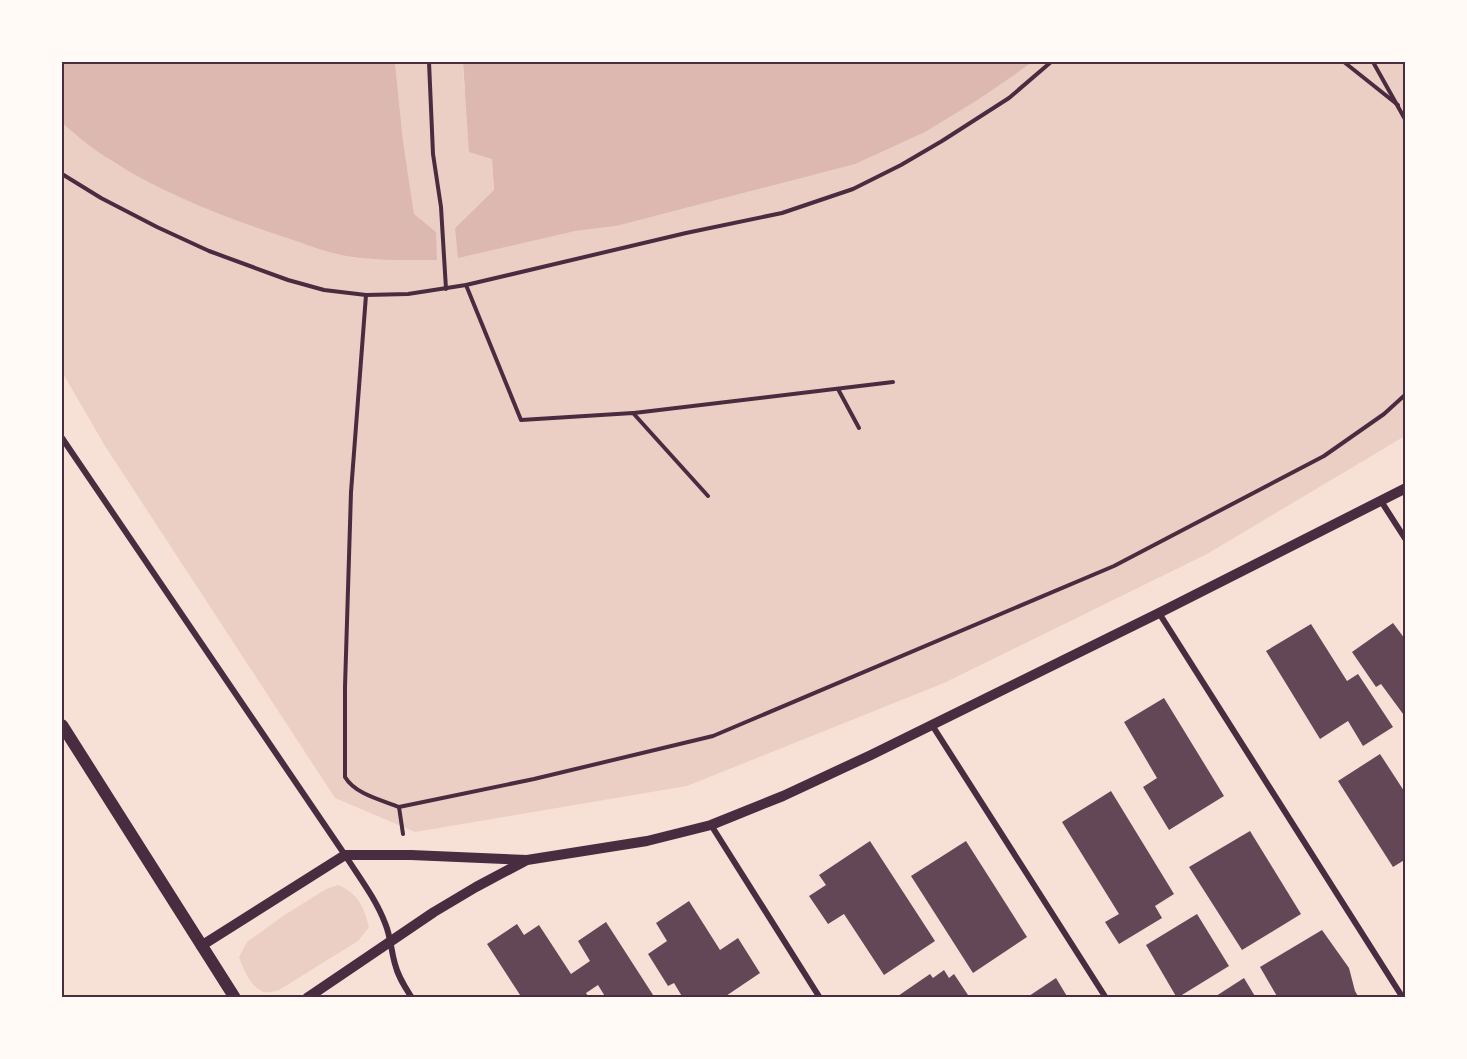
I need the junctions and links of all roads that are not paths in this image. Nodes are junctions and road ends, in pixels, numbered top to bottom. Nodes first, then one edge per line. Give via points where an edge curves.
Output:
1 (62, 438) edge
2 (1406, 488) edge
3 (1381, 501) junction
4 (1406, 540) edge
5 (1159, 613) junction
6 (62, 725) edge
7 (932, 725) junction
8 (711, 825) junction
9 (345, 855) junction
10 (527, 860) junction
11 (391, 940) junction
12 (201, 946) junction
13 (234, 996) edge
14 (307, 998) edge
15 (412, 998) edge
16 (820, 998) edge
17 (1106, 998) edge
18 (1403, 998) edge

1 - 9 street
2 - 3 street
3 - 4 street
3 - 5 street
5 - 7 street
5 - 18 street
6 - 12 main road
7 - 8 street via 783,796
7 - 17 street
8 - 10 street via 647,842
8 - 16 street
9 - 10 street
9 - 11 street via 377,906
9 - 12 street
10 - 11 street
11 - 14 street
11 - 15 street via 395,964
12 - 13 main road

